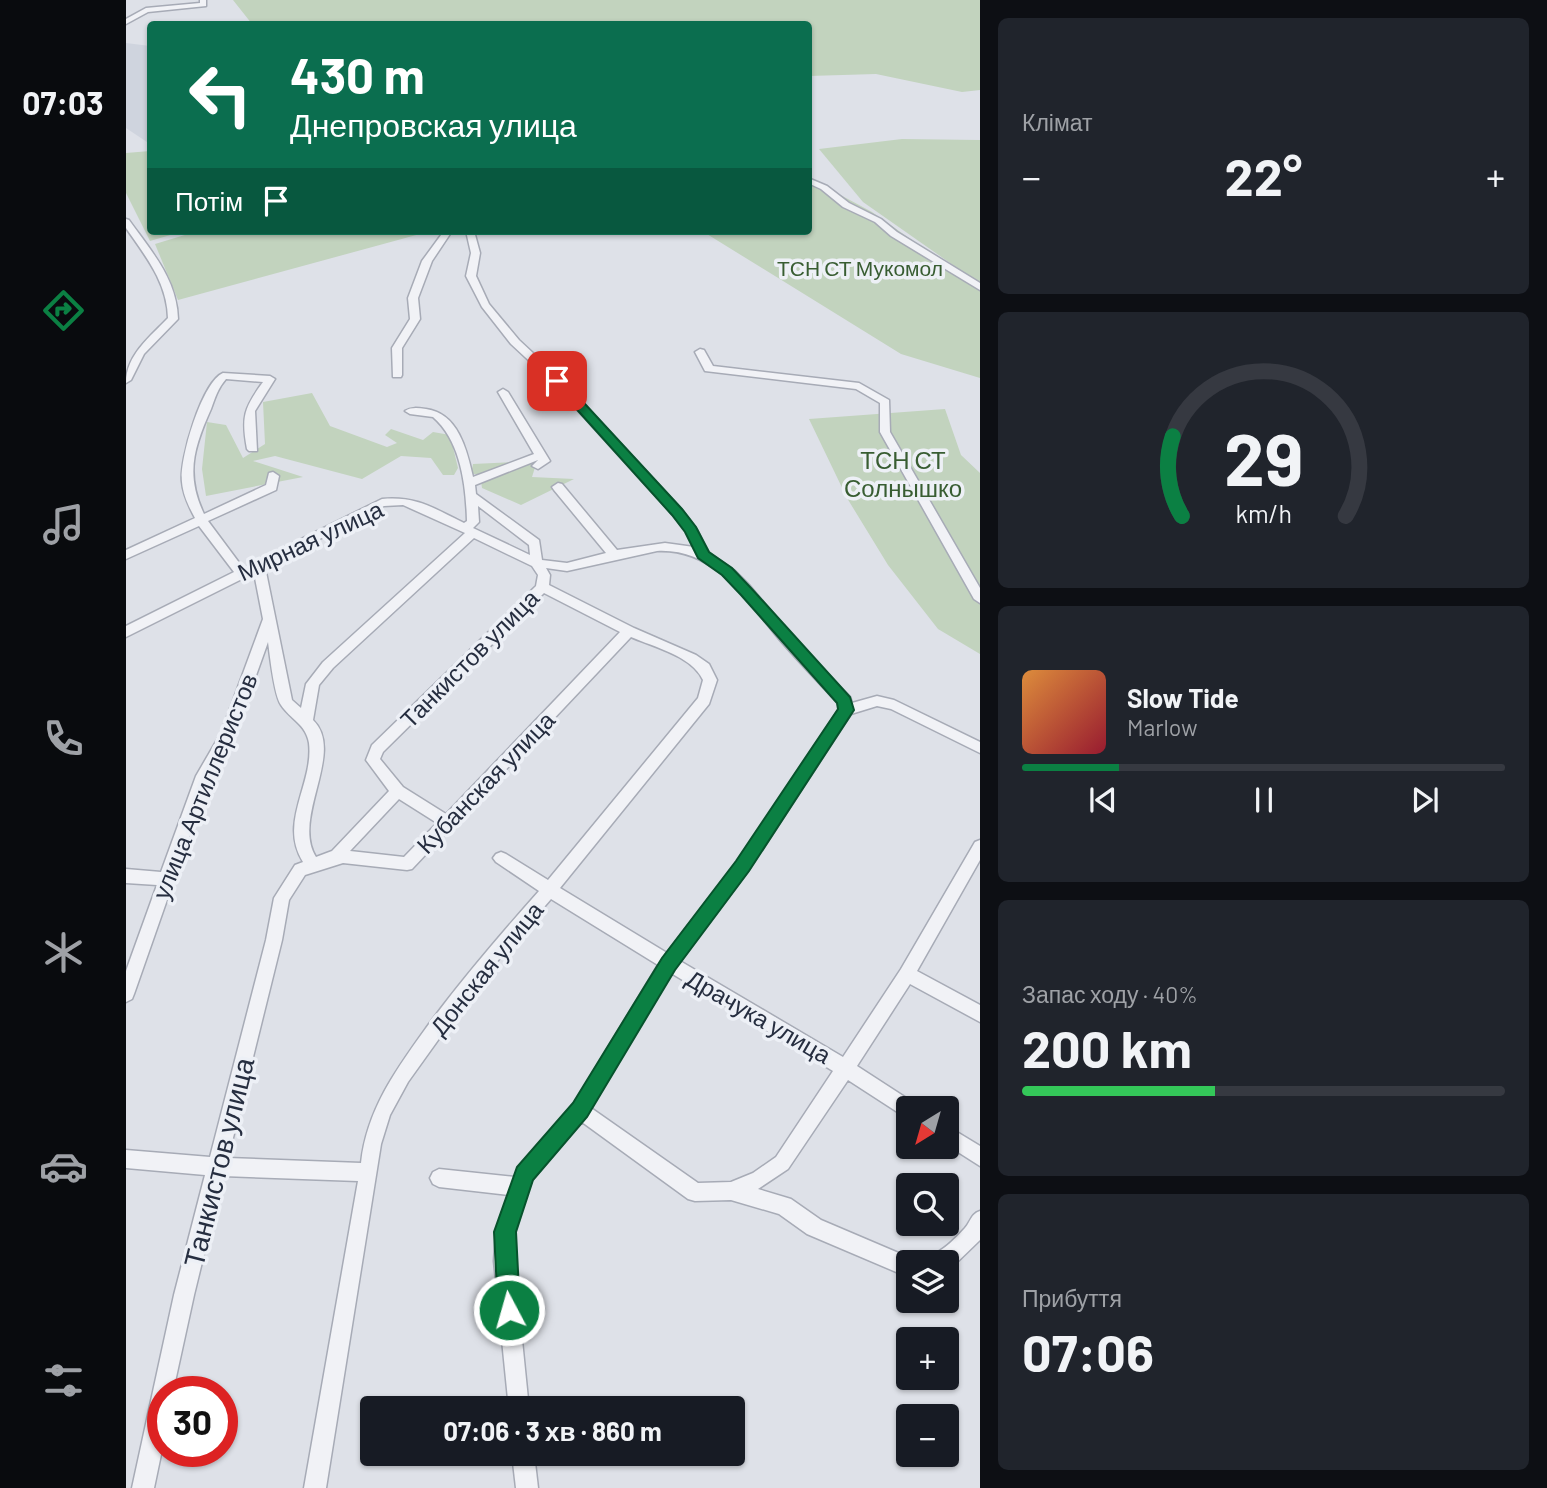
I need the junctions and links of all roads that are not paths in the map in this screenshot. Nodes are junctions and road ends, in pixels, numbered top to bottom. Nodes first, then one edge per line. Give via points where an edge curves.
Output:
1 (203, 0) edge
2 (126, 22) edge
3 (812, 181) edge
4 (126, 222) edge
5 (444, 235) edge
6 (472, 235) edge
7 (980, 287) edge
8 (700, 352) dead end
9 (397, 375) dead end
10 (126, 380) edge
11 (503, 391) dead end
12 (410, 411) dead end
13 (253, 449) dead end
14 (273, 476) dead end
15 (469, 483) junction
16 (558, 487) dead end
17 (473, 497) junction
18 (200, 520) junction
19 (468, 531) junction
20 (703, 554) junction
21 (126, 555) edge
22 (614, 555) junction
23 (536, 563) junction
24 (258, 566) junction
25 (241, 573) junction
26 (542, 587) junction
27 (980, 599) edge
28 (270, 618) junction
29 (629, 631) junction
30 (126, 632) edge
31 (846, 710) junction
32 (306, 720) junction
33 (980, 748) edge
34 (398, 791) junction
35 (447, 822) junction
36 (980, 846) edge
37 (502, 858) dead end
38 (312, 864) junction
39 (126, 876) edge
40 (166, 879) junction
41 (549, 890) junction
42 (668, 964) junction
43 (907, 974) junction
44 (126, 994) edge
45 (980, 1014) edge
46 (846, 1067) junction
47 (896, 1101) edge
48 (580, 1110) junction
49 (959, 1143) edge
50 (980, 1157) edge
51 (126, 1159) edge
52 (217, 1167) junction
53 (369, 1172) junction
54 (439, 1178) dead end
55 (520, 1187) junction
56 (731, 1191) junction
57 (980, 1220) edge
58 (956, 1250) edge
59 (896, 1262) edge
60 (167, 1376) edge
61 (518, 1396) edge
62 (524, 1466) edge
63 (147, 1467) edge
64 (143, 1488) edge
65 (315, 1488) edge
66 (527, 1488) edge

1 - 2 street via 204,5 146,10
3 - 7 street via 847,205 886,223 894,234
4 - 10 street via 158,265 174,308 173,319 139,353
5 - 9 street via 427,261 413,298 415,319 397,348
6 - 20 street via 478,257 471,276 485,305 677,512
8 - 27 street via 709,369 859,386 885,402 885,432
11 - 15 street via 539,461
12 - 15 street via 436,414 451,428
13 - 18 street via 247,419 270,379 223,376 187,451 190,501
14 - 18 street via 272,487
15 - 17 street
16 - 22 street
17 - 19 street via 473,522
17 - 23 street via 535,543
18 - 21 street
18 - 25 street
19 - 23 street, Мирная улица
19 - 24 street, Мирная улица via 415,504 382,503
19 - 32 street via 328,665 313,684
20 - 22 street, Танкистов улица via 660,546
20 - 31 street via 727,571 845,701
22 - 23 street, Танкистов улица via 567,567
23 - 26 street, Танкистов улица via 544,575
24 - 25 street, Мирная улица
24 - 28 street
25 - 30 street, Мирная улица
26 - 29 street, Донская улица
26 - 34 street, Танкистов улица via 377,749 373,760
28 - 32 street via 286,702
28 - 40 street, улица Артиллеристов via 228,734 203,776
29 - 35 street, Кубанская улица
29 - 41 street, Донская улица via 704,667 710,680 704,700
31 - 33 street via 877,701 894,705
31 - 42 street via 743,866
32 - 38 street via 317,749 300,831
34 - 35 street
34 - 38 street, Танкистов улица via 337,855
35 - 38 street, Кубанская улица via 407,864 343,858
36 - 43 street
37 - 41 street, Драчука улица
38 - 52 street, Танкистов улица via 300,870 282,898
39 - 40 street
40 - 44 street, улица Артиллеристов
41 - 42 street, Драчука улица
41 - 53 street, Донская улица via 475,975 402,1076 382,1112
42 - 46 street, Драчука улица
42 - 48 street
43 - 45 street
43 - 46 street
46 - 47 street, Драчука улица
46 - 56 street via 782,1163 759,1180
48 - 55 street via 524,1174
48 - 56 street via 695,1192
49 - 50 street
51 - 52 street
52 - 53 street
52 - 60 street, Танкистов улица
53 - 65 street, Донская улица
54 - 55 street
55 - 61 street via 505,1232 504,1261
56 - 59 street via 784,1206 814,1227
57 - 58 street
62 - 66 street
63 - 64 street, Танкистов улица

